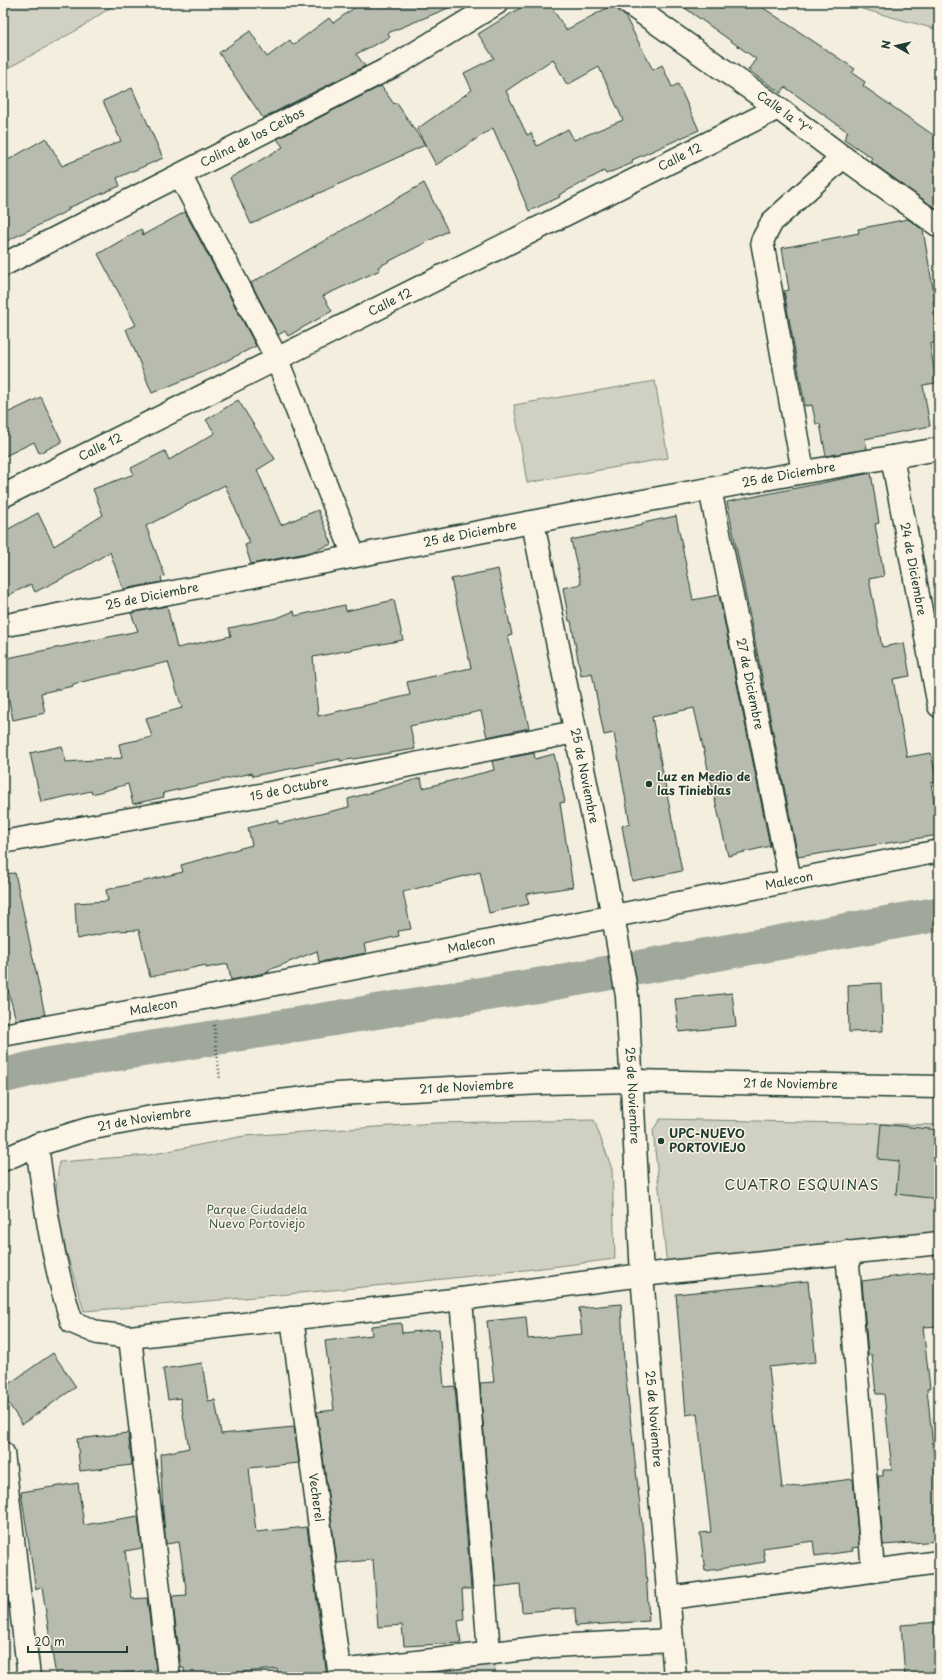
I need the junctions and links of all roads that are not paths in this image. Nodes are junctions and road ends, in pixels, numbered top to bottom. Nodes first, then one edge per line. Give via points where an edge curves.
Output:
1 (497, 3) edge
2 (628, 3) edge
3 (778, 108) junction
4 (843, 157) junction
5 (180, 175) junction
6 (939, 226) edge
7 (3, 265) edge
8 (276, 358) junction
9 (939, 449) edge
10 (892, 457) junction
11 (803, 472) junction
12 (710, 489) junction
13 (3, 496) edge
14 (533, 523) junction
15 (354, 556) junction
16 (3, 626) edge
17 (939, 706) edge
18 (575, 732) junction
19 (3, 842) edge
20 (939, 851) edge
21 (790, 880) junction
22 (613, 916) junction
23 (3, 1035) edge
24 (632, 1081) junction
25 (939, 1087) edge
26 (37, 1145) junction
27 (3, 1160) edge
28 (939, 1243) edge
29 (847, 1252) junction
30 (642, 1275) junction
31 (461, 1299) junction
32 (292, 1318) junction
33 (130, 1338) junction
34 (3, 1453) edge
35 (939, 1562) edge
36 (873, 1571) junction
37 (669, 1598) junction
38 (672, 1640) junction
39 (489, 1652) junction
40 (340, 1674) edge
41 (30, 1677) edge
42 (169, 1677) edge
43 (675, 1677) edge

1 - 5 street, Colina de los Ceibos via 399,63
2 - 3 street, Calle la "Y"
3 - 4 street, Calle la "Y"
3 - 8 street, Calle 12
4 - 6 street, Calle la "Y"
4 - 11 street via 772,222 762,241
5 - 7 street, Colina de los Ceibos
5 - 8 street
8 - 13 street, Calle 12
8 - 15 street
9 - 10 street, 25 de Diciembre
10 - 11 street, 25 de Diciembre
10 - 17 street, 24 de Diciembre
11 - 12 street, 25 de Diciembre
12 - 14 street, 25 de Diciembre
12 - 21 street, 27 de Diciembre
14 - 15 street, 25 de Diciembre
14 - 18 street, 25 de Noviembre
15 - 16 street, 25 de Diciembre
18 - 19 street, 15 de Octubre via 225,802
18 - 22 street, 25 de Noviembre
20 - 21 street, Malecon
21 - 22 street, Malecon
22 - 23 street, Malecon via 215,996
22 - 24 street, 25 de Noviembre via 628,996
24 - 25 street, 21 de Noviembre
24 - 26 street, 21 de Noviembre via 337,1094 152,1117 88,1129
24 - 30 street, 25 de Noviembre
26 - 27 street, 21 de Noviembre
26 - 33 street via 62,1292 72,1322 98,1334
28 - 29 street
29 - 30 street
29 - 36 street
30 - 31 street
30 - 37 street, 25 de Noviembre
31 - 32 street
31 - 39 street
32 - 33 street
32 - 40 street, Vecherel
33 - 42 street
34 - 41 street
35 - 36 street
36 - 37 street
37 - 38 street, 25 de Noviembre
38 - 39 street
38 - 43 street, 25 de Noviembre
39 - 40 street

